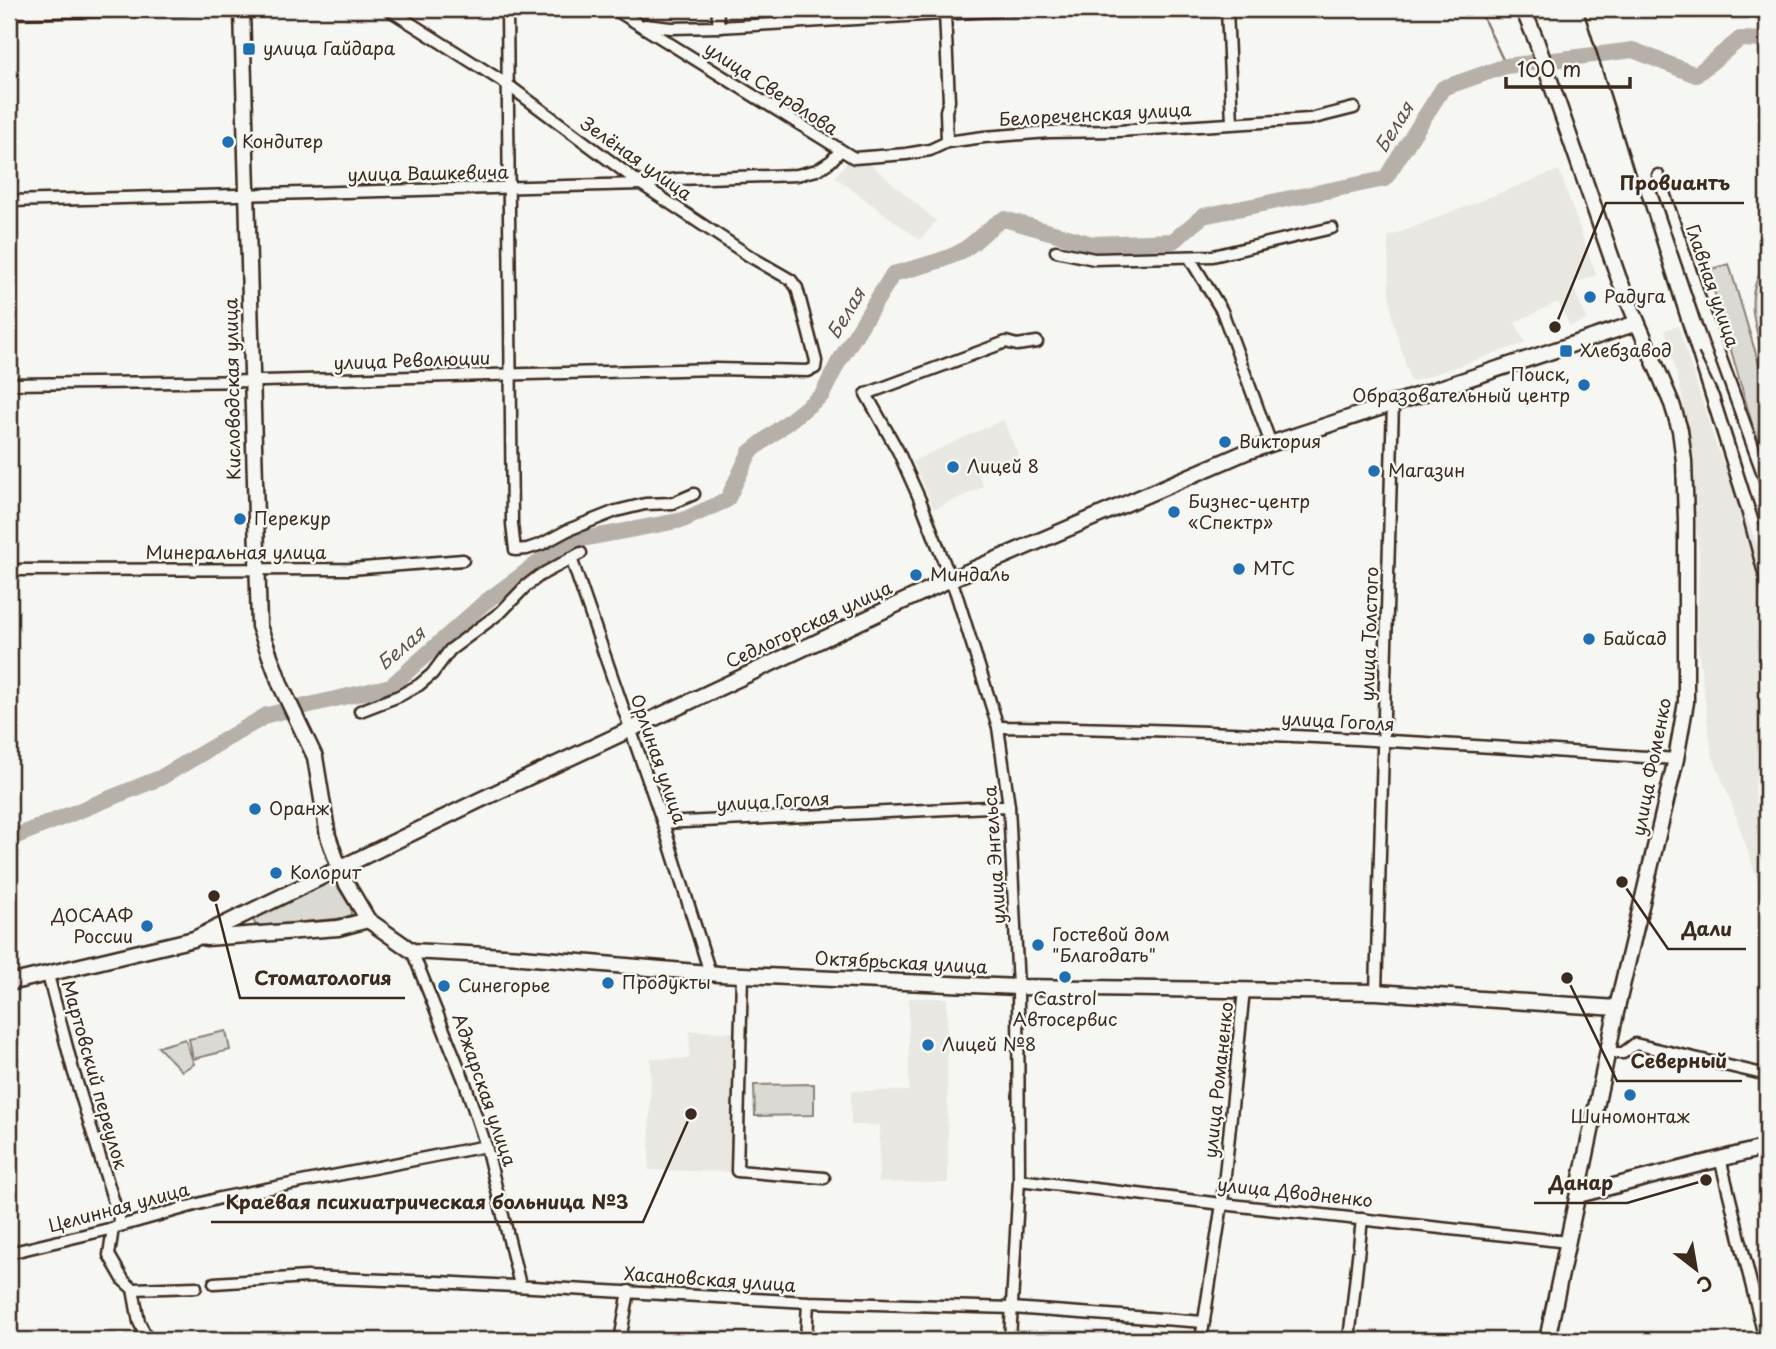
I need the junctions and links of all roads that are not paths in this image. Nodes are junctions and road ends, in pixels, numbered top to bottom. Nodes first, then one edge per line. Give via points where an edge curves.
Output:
1 (185, 9) edge
2 (242, 9) edge
3 (388, 9) edge
4 (506, 9) edge
5 (614, 9) edge
6 (717, 9) edge
7 (1026, 9) edge
8 (1227, 9) edge
9 (1523, 9) edge
10 (1672, 9) edge
11 (1719, 9) edge
12 (1733, 9) edge
13 (9, 13) edge
14 (945, 13) junction
15 (641, 25) junction
16 (719, 27) junction
17 (508, 85) junction
18 (1354, 108) dead end
19 (1232, 123) junction
20 (947, 142) junction
21 (840, 151) junction
22 (1658, 175) dead end
23 (641, 184) junction
24 (508, 188) junction
25 (248, 194) junction
26 (9, 201) edge
27 (1332, 228) dead end
28 (1056, 251) dead end
29 (1189, 257) junction
30 (1637, 323) junction
31 (1037, 342) dead end
32 (815, 368) joint
33 (512, 374) junction
34 (252, 381) junction
35 (9, 384) edge
36 (1393, 403) junction
37 (1271, 444) junction
38 (1767, 485) edge
39 (694, 494) dead end
40 (463, 560) dead end
41 (257, 568) junction
42 (9, 570) edge
43 (951, 579) junction
44 (360, 711) dead end
45 (999, 726) junction
46 (631, 728) junction
47 (1382, 740) junction
48 (1676, 759) junction
49 (1009, 806) junction
50 (663, 823) junction
51 (338, 868) junction
52 (368, 920) junction
53 (194, 939) junction
54 (412, 951) junction
55 (710, 973) junction
56 (48, 975) junction
57 (742, 975) junction
58 (9, 984) edge
59 (1018, 987) junction
60 (1244, 990) junction
61 (1376, 992) junction
62 (1617, 1008) junction
63 (1609, 1053) junction
64 (1767, 1075) edge
65 (486, 1146) junction
66 (1767, 1147) edge
67 (1720, 1158) junction
68 (824, 1178) dead end
69 (1019, 1180) junction
70 (1578, 1195) junction
71 (1222, 1205) junction
72 (1362, 1219) junction
73 (117, 1226) junction
74 (1568, 1242) junction
75 (9, 1253) edge
76 (214, 1283) dead end
77 (520, 1285) junction
78 (196, 1287) dead end
79 (132, 1289) junction
80 (629, 1291) junction
81 (808, 1302) junction
82 (1012, 1308) junction
83 (139, 1322) junction
84 (1203, 1322) junction
85 (139, 1340) edge
86 (148, 1340) edge
87 (620, 1340) edge
88 (806, 1340) edge
89 (1010, 1340) edge
90 (1201, 1340) edge
91 (1349, 1340) edge
92 (1547, 1340) edge
93 (1765, 1340) edge

1 - 13 street
2 - 25 street, Кисловодская улица
3 - 17 street, Зелёная улица
4 - 17 street
5 - 15 street, улица Свердлова
6 - 16 street
7 - 14 street
8 - 19 street
9 - 30 street, улица Фоменко
10 - 11 street
11 - 12 street
14 - 16 street
14 - 20 street via 950,101
15 - 16 street
15 - 21 street, улица Свердлова
17 - 23 street, Зелёная улица
17 - 24 street
18 - 19 street, Белореченская улица via 1310,119
19 - 20 street, Белореченская улица
20 - 21 street, Белореченская улица via 874,157 854,158
21 - 23 street, улица Вашкевича via 817,170 797,174
22 - 38 street, Главная улица
23 - 24 street, улица Вашкевича
23 - 32 street, Зелёная улица via 791,280 797,288
24 - 25 street, улица Вашкевича
24 - 33 street
25 - 26 street, улица Вашкевича
25 - 34 street, Кисловодская улица
27 - 29 street via 1213,256
28 - 29 street via 1094,259
29 - 37 street via 1222,311
30 - 36 street, Седлогорская улица
30 - 48 street, улица Фоменко via 1672,404 1684,461 1686,702
31 - 43 street, улица Энгельса via 1006,342 866,394 902,459
32 - 33 street, улица Революции
33 - 34 street, улица Революции
33 - 39 street via 515,550 542,544 616,511 674,503
34 - 35 street, улица Революции
34 - 41 street, Кисловодская улица
36 - 37 street, Седлогорская улица
36 - 47 street, улица Толстого
37 - 43 street, Седлогорская улица
40 - 41 street, Минеральная улица via 351,569
41 - 42 street, Минеральная улица
41 - 51 street, Кисловодская улица via 259,626 281,687 315,757
43 - 45 street, улица Энгельса
43 - 46 street, Седлогорская улица
44 - 46 street, Орлиная улица via 419,684 450,650 502,611 526,586 576,555
45 - 47 street, улица Гоголя
45 - 49 street, улица Энгельса
46 - 50 street, Орлиная улица
46 - 51 street, Седлогорская улица
47 - 48 street, улица Гоголя
47 - 61 street, улица Толстого
48 - 62 street, улица Фоменко
49 - 50 street, улица Гоголя
49 - 59 street, улица Энгельса
50 - 55 street, Орлиная улица
51 - 52 street
51 - 53 street, Седлогорская улица
52 - 53 street via 338,928
52 - 54 street
53 - 56 street, Седлогорская улица
54 - 55 street, Октябрьская улица
54 - 65 street, Аджарская улица
55 - 57 street, Октябрьская улица
56 - 58 street, Седлогорская улица
56 - 73 street, Мартовский переулок
57 - 59 street, Октябрьская улица
57 - 68 street via 737,1171
59 - 60 street, Октябрьская улица
59 - 69 street, улица Энгельса
60 - 61 street, Октябрьская улица
60 - 71 street, улица Романенко
61 - 62 street, Октябрьская улица
62 - 63 street, улица Фоменко
63 - 64 street via 1623,1053 1635,1044
63 - 70 street, улица Фоменко
65 - 73 street, Целинная улица via 220,1198
65 - 77 street, Аджарская улица
66 - 67 street
67 - 70 street
67 - 93 street
69 - 71 street, улица Дводненко
69 - 82 street, улица Энгельса
70 - 74 street, улица Фоменко
71 - 72 street, улица Дводненко
71 - 84 street, улица Романенко
72 - 74 street, улица Дводненко
72 - 91 street
73 - 75 street, Целинная улица
73 - 79 street, Мартовский переулок via 109,1242 110,1255
74 - 92 street, улица Фоменко
76 - 77 street, Хасановская улица via 307,1278
77 - 80 street, Хасановская улица
78 - 79 street
79 - 83 street, Мартовский переулок
80 - 81 street, Хасановская улица
80 - 87 street
81 - 82 street, Хасановская улица
81 - 88 street
82 - 84 street, Хасановская улица
82 - 89 street, улица Энгельса
83 - 85 street, Мартовский переулок
83 - 86 street, Мартовский переулок
84 - 90 street, улица Романенко

